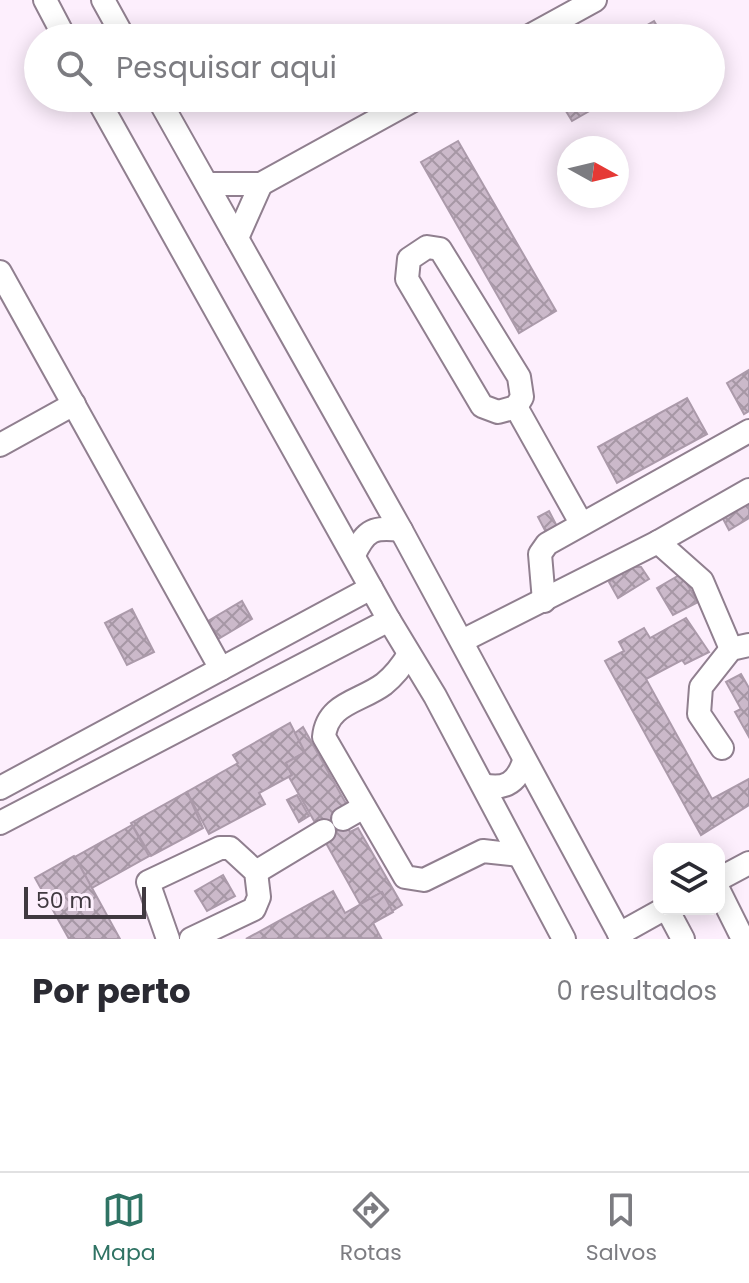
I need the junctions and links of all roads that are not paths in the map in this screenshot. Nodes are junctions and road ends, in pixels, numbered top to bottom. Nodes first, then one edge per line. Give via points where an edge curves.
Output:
1 (45, 0) edge
2 (103, 0) edge
3 (595, 0) edge
4 (58, 24) edge
5 (116, 24) edge
6 (551, 24) edge
7 (105, 112) edge
8 (166, 112) edge
9 (392, 112) edge
10 (207, 184) junction
11 (261, 184) junction
12 (237, 238) junction
13 (0, 272) edge
14 (74, 404) junction
15 (516, 407) junction
16 (749, 431) edge
17 (0, 445) edge
18 (749, 490) edge
19 (581, 523) junction
20 (401, 530) junction
21 (658, 542) junction
22 (354, 555) junction
23 (371, 588) junction
24 (544, 601) junction
25 (389, 620) junction
26 (462, 641) junction
27 (740, 647) edge
28 (409, 654) junction
29 (229, 665) junction
30 (265, 683) junction
31 (722, 748) dead end
32 (57, 757) junction
33 (524, 761) junction
34 (70, 785) junction
35 (483, 785) junction
36 (0, 788) edge
37 (364, 807) junction
38 (0, 823) edge
39 (519, 855) junction
40 (749, 863) edge
41 (256, 872) junction
42 (725, 876) edge
43 (725, 903) edge
44 (655, 915) edge
45 (669, 915) edge
46 (620, 937) edge
47 (168, 939) edge
48 (191, 939) edge
49 (564, 939) edge
50 (683, 939) edge
51 (743, 939) edge

1 - 4 street
2 - 5 street
3 - 6 street
7 - 22 street
8 - 10 street
9 - 11 street
10 - 11 street
10 - 12 street
11 - 12 street
12 - 20 street
13 - 14 street
14 - 17 street
14 - 29 street
15 - 15 street via 498,412 482,406 407,279 409,259 417,251 440,249 519,377 522,397
15 - 19 street
16 - 19 street
18 - 21 street
19 - 24 street via 540,554
20 - 22 street via 371,529
20 - 26 street
21 - 24 street
21 - 27 street via 702,581
22 - 23 street
23 - 25 street
23 - 29 street
24 - 26 street
25 - 28 street
25 - 30 street
26 - 33 street
27 - 31 street via 706,678 697,705
28 - 35 street
28 - 37 street via 382,685 325,721 324,737
29 - 30 street
29 - 32 street
30 - 34 street
32 - 34 street
32 - 36 street
33 - 35 street via 519,777 509,785
33 - 46 street
34 - 38 street
35 - 39 street
37 - 39 street via 405,877 415,881 483,851
37 - 41 street
39 - 49 street
40 - 42 street
41 - 47 street via 230,848 220,848 153,877 146,886
41 - 48 street via 259,897 254,909
43 - 51 street
44 - 46 street
45 - 50 street

